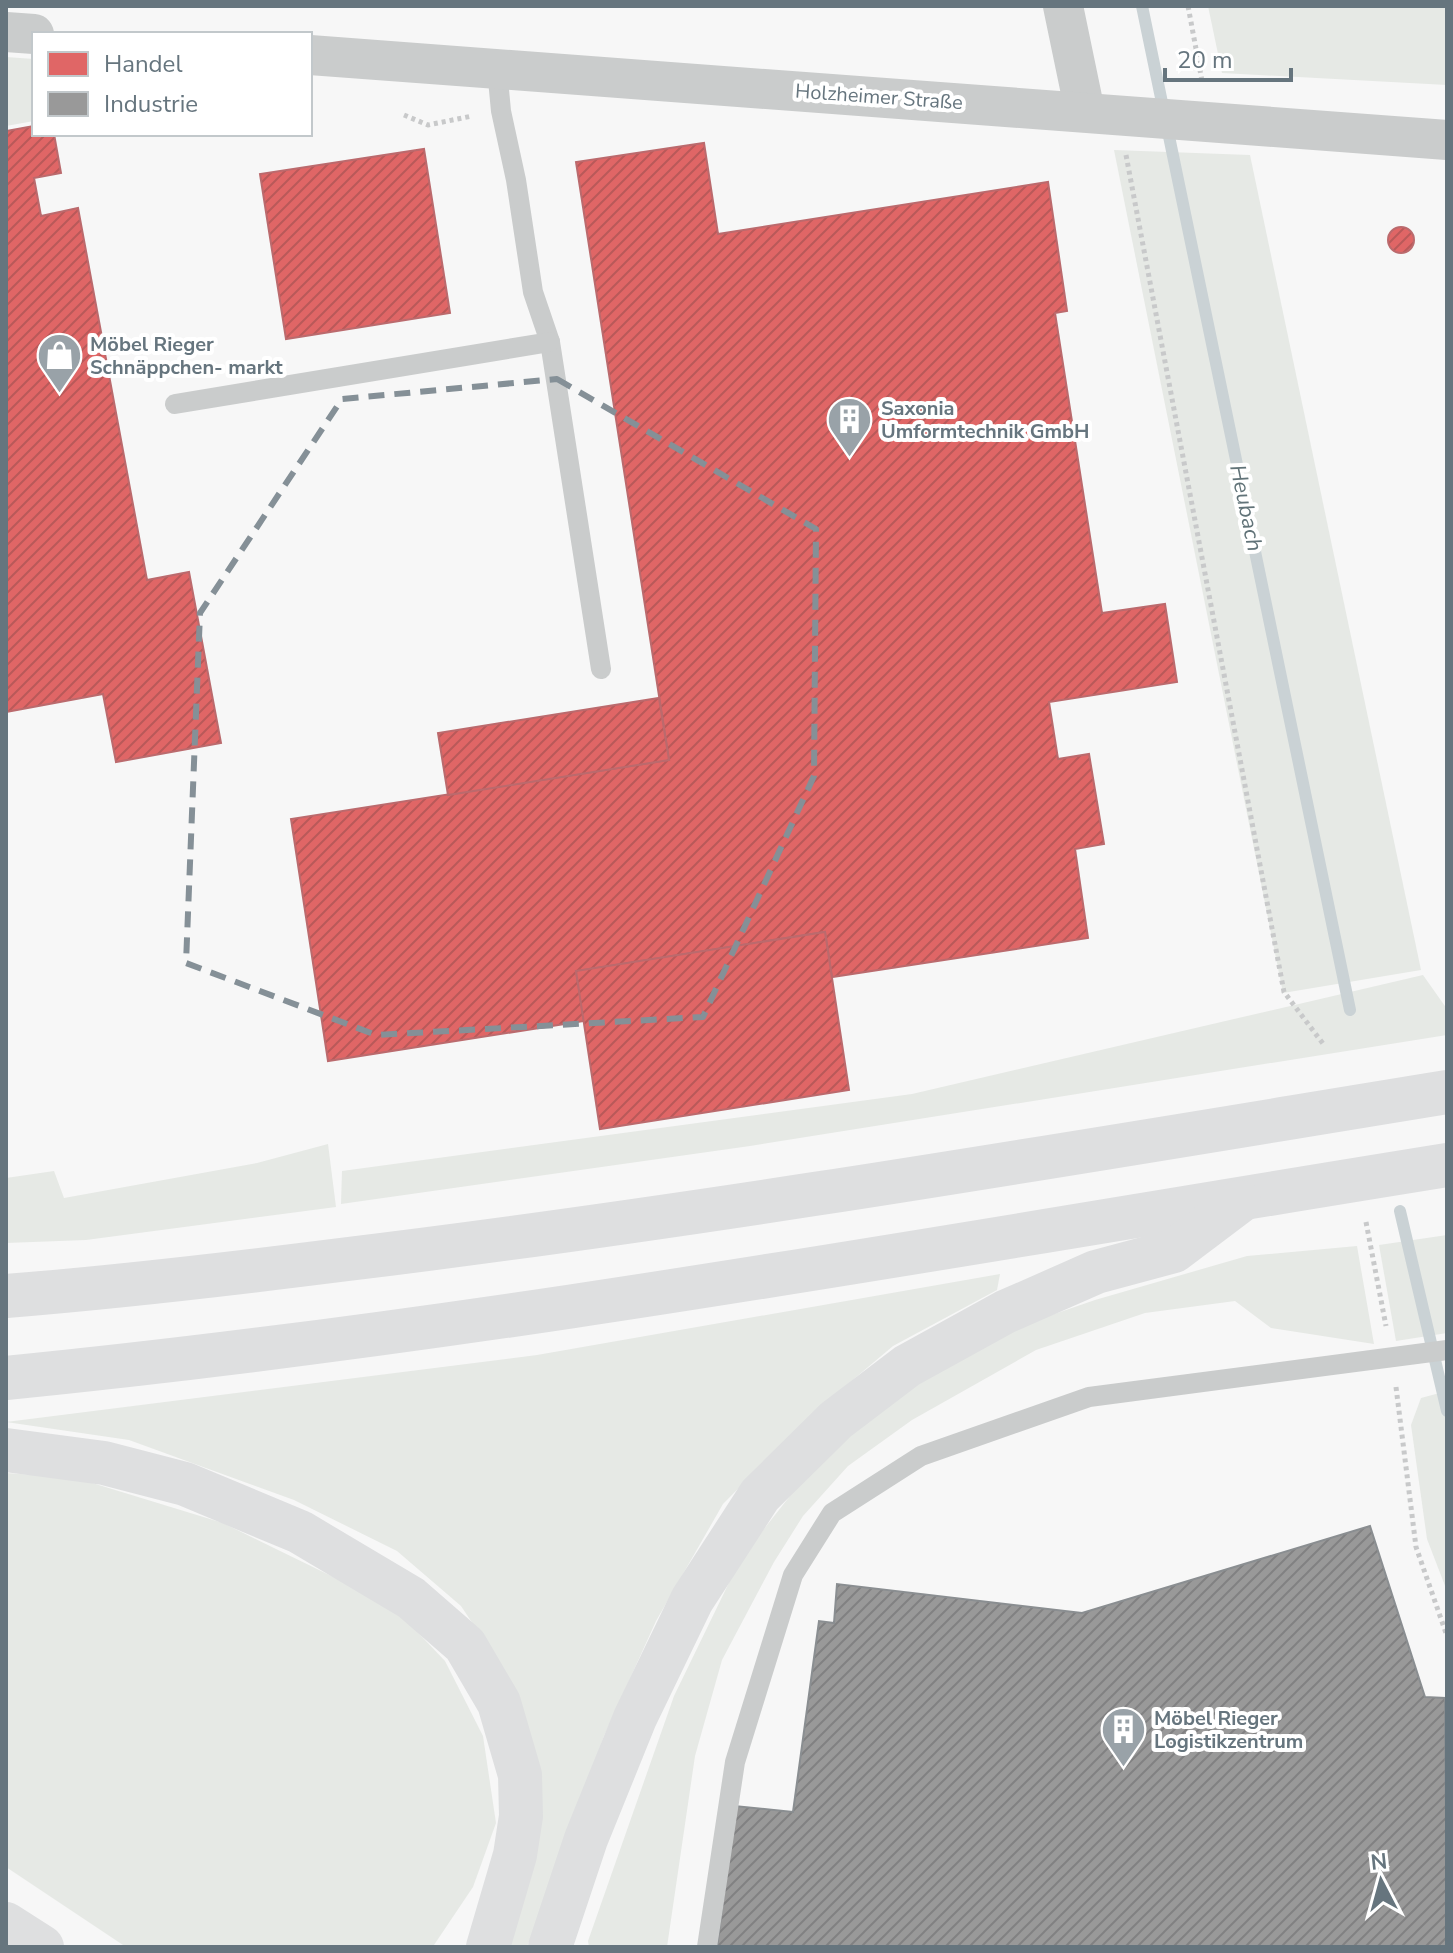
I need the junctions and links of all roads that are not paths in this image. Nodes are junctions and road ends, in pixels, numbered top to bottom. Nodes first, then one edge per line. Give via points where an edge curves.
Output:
1 (1063, 6) edge
2 (6, 32) edge
3 (32, 34) edge
4 (312, 55) edge
5 (497, 69) junction
6 (1101, 113) junction
7 (1447, 140) edge
8 (550, 342) junction
9 (175, 404) dead end
10 (601, 669) dead end
11 (1447, 1092) edge
12 (1447, 1165) edge
13 (1244, 1198) junction
14 (6, 1296) edge
15 (1447, 1350) edge
16 (6, 1378) edge
17 (6, 1450) edge
18 (6, 1924) edge
19 (485, 1943) edge
20 (42, 1947) edge
21 (550, 1947) edge
22 (707, 1947) edge

1 - 6 street
2 - 3 street
4 - 5 street, Holzheimer Straße
5 - 6 street, Holzheimer Straße
5 - 8 lane via 533,292
6 - 7 street, Holzheimer Straße
8 - 9 lane
8 - 10 lane
11 - 14 main road via 510,1240
12 - 13 main road
13 - 16 main road via 536,1313
13 - 21 main road via 1174,1251 1083,1277 907,1366 836,1420 760,1495 692,1600 635,1718
15 - 22 lane via 1089,1397 921,1456 832,1513 793,1575 735,1762
17 - 19 main road via 104,1463 185,1484 300,1532 411,1598 465,1645 499,1703 520,1775 515,1855
18 - 20 main road

